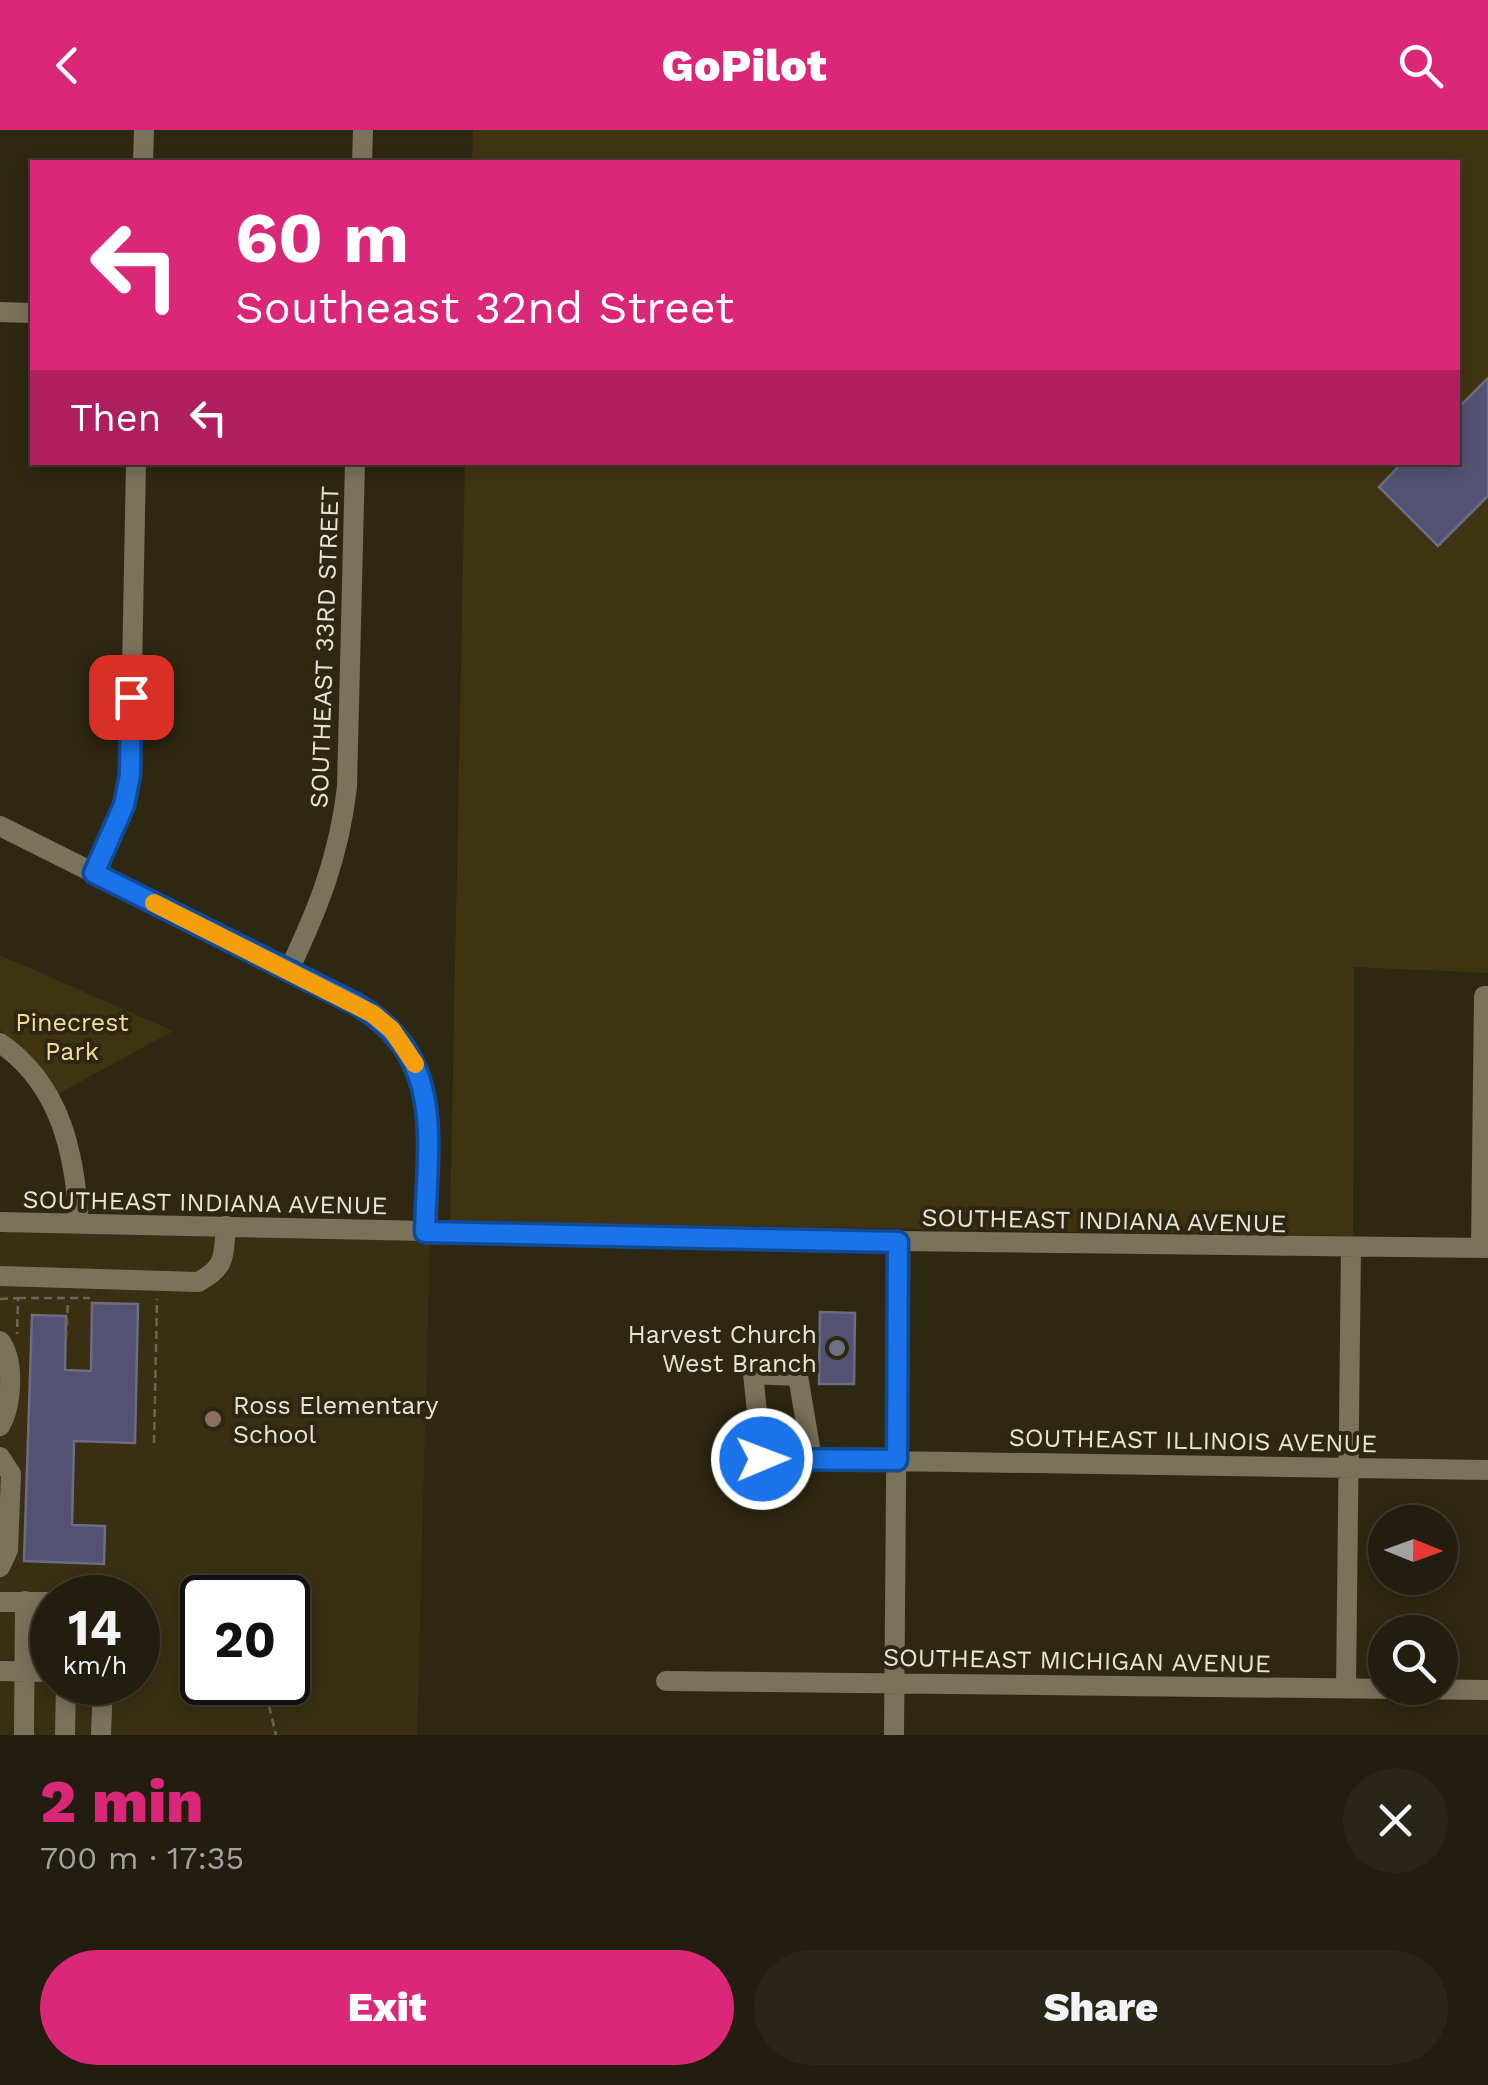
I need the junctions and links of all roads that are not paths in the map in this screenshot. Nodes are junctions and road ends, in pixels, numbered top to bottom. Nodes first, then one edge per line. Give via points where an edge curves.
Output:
1 (144, 130) edge
2 (362, 130) edge
3 (143, 160) edge
4 (362, 160) edge
5 (0, 312) edge
6 (30, 313) edge
7 (136, 465) edge
8 (355, 465) edge
9 (0, 826) edge
10 (94, 873) junction
11 (288, 972) junction
12 (1486, 996) edge
13 (0, 1043) edge
14 (0, 1222) edge
15 (79, 1224) junction
16 (226, 1226) junction
17 (425, 1232) junction
18 (898, 1242) junction
19 (1351, 1247) junction
20 (1484, 1248) edge
21 (0, 1276) edge
22 (0, 1341) edge
23 (0, 1426) edge
24 (0, 1457) edge
25 (812, 1458) junction
26 (897, 1460) junction
27 (1350, 1468) junction
28 (1488, 1470) edge
29 (0, 1567) edge
30 (26, 1601) junction
31 (30, 1601) edge
32 (0, 1602) edge
33 (0, 1671) edge
34 (24, 1672) junction
35 (30, 1672) edge
36 (666, 1680) dead end
37 (894, 1683) junction
38 (1346, 1688) junction
39 (1488, 1690) edge
40 (66, 1705) edge
41 (102, 1705) edge
42 (24, 1735) edge
43 (65, 1735) edge
44 (101, 1735) edge
45 (894, 1735) edge

1 - 3 street
2 - 4 street
5 - 6 street
7 - 10 street via 130,775
8 - 11 street, SOUTHEAST 33RD STREET via 343,823 328,882
9 - 10 street
10 - 11 street
11 - 17 street via 373,1014 414,1061 428,1105
12 - 20 street
13 - 15 street via 27,1066 58,1112 74,1161
14 - 15 street, SOUTHEAST INDIANA AVENUE
15 - 16 street, SOUTHEAST INDIANA AVENUE
16 - 17 street, SOUTHEAST INDIANA AVENUE
16 - 21 street via 224,1259 198,1282
17 - 18 street, SOUTHEAST INDIANA AVENUE
18 - 19 street, SOUTHEAST INDIANA AVENUE
18 - 26 street
19 - 20 street, SOUTHEAST INDIANA AVENUE
19 - 27 street
22 - 23 street via 8,1358 8,1406
24 - 29 street via 10,1474 8,1550
25 - 25 street, SOUTHEAST ILLINOIS AVENUE via 762,1459 753,1374 798,1376
25 - 26 street, SOUTHEAST ILLINOIS AVENUE
26 - 27 street, SOUTHEAST ILLINOIS AVENUE
26 - 37 street
27 - 28 street, SOUTHEAST ILLINOIS AVENUE
27 - 38 street
30 - 31 street
30 - 32 street
30 - 34 street
33 - 34 street
34 - 35 street
34 - 42 street
36 - 37 street, SOUTHEAST MICHIGAN AVENUE
37 - 38 street, SOUTHEAST MICHIGAN AVENUE
37 - 45 street
38 - 39 street, SOUTHEAST MICHIGAN AVENUE
40 - 43 street
41 - 44 street

